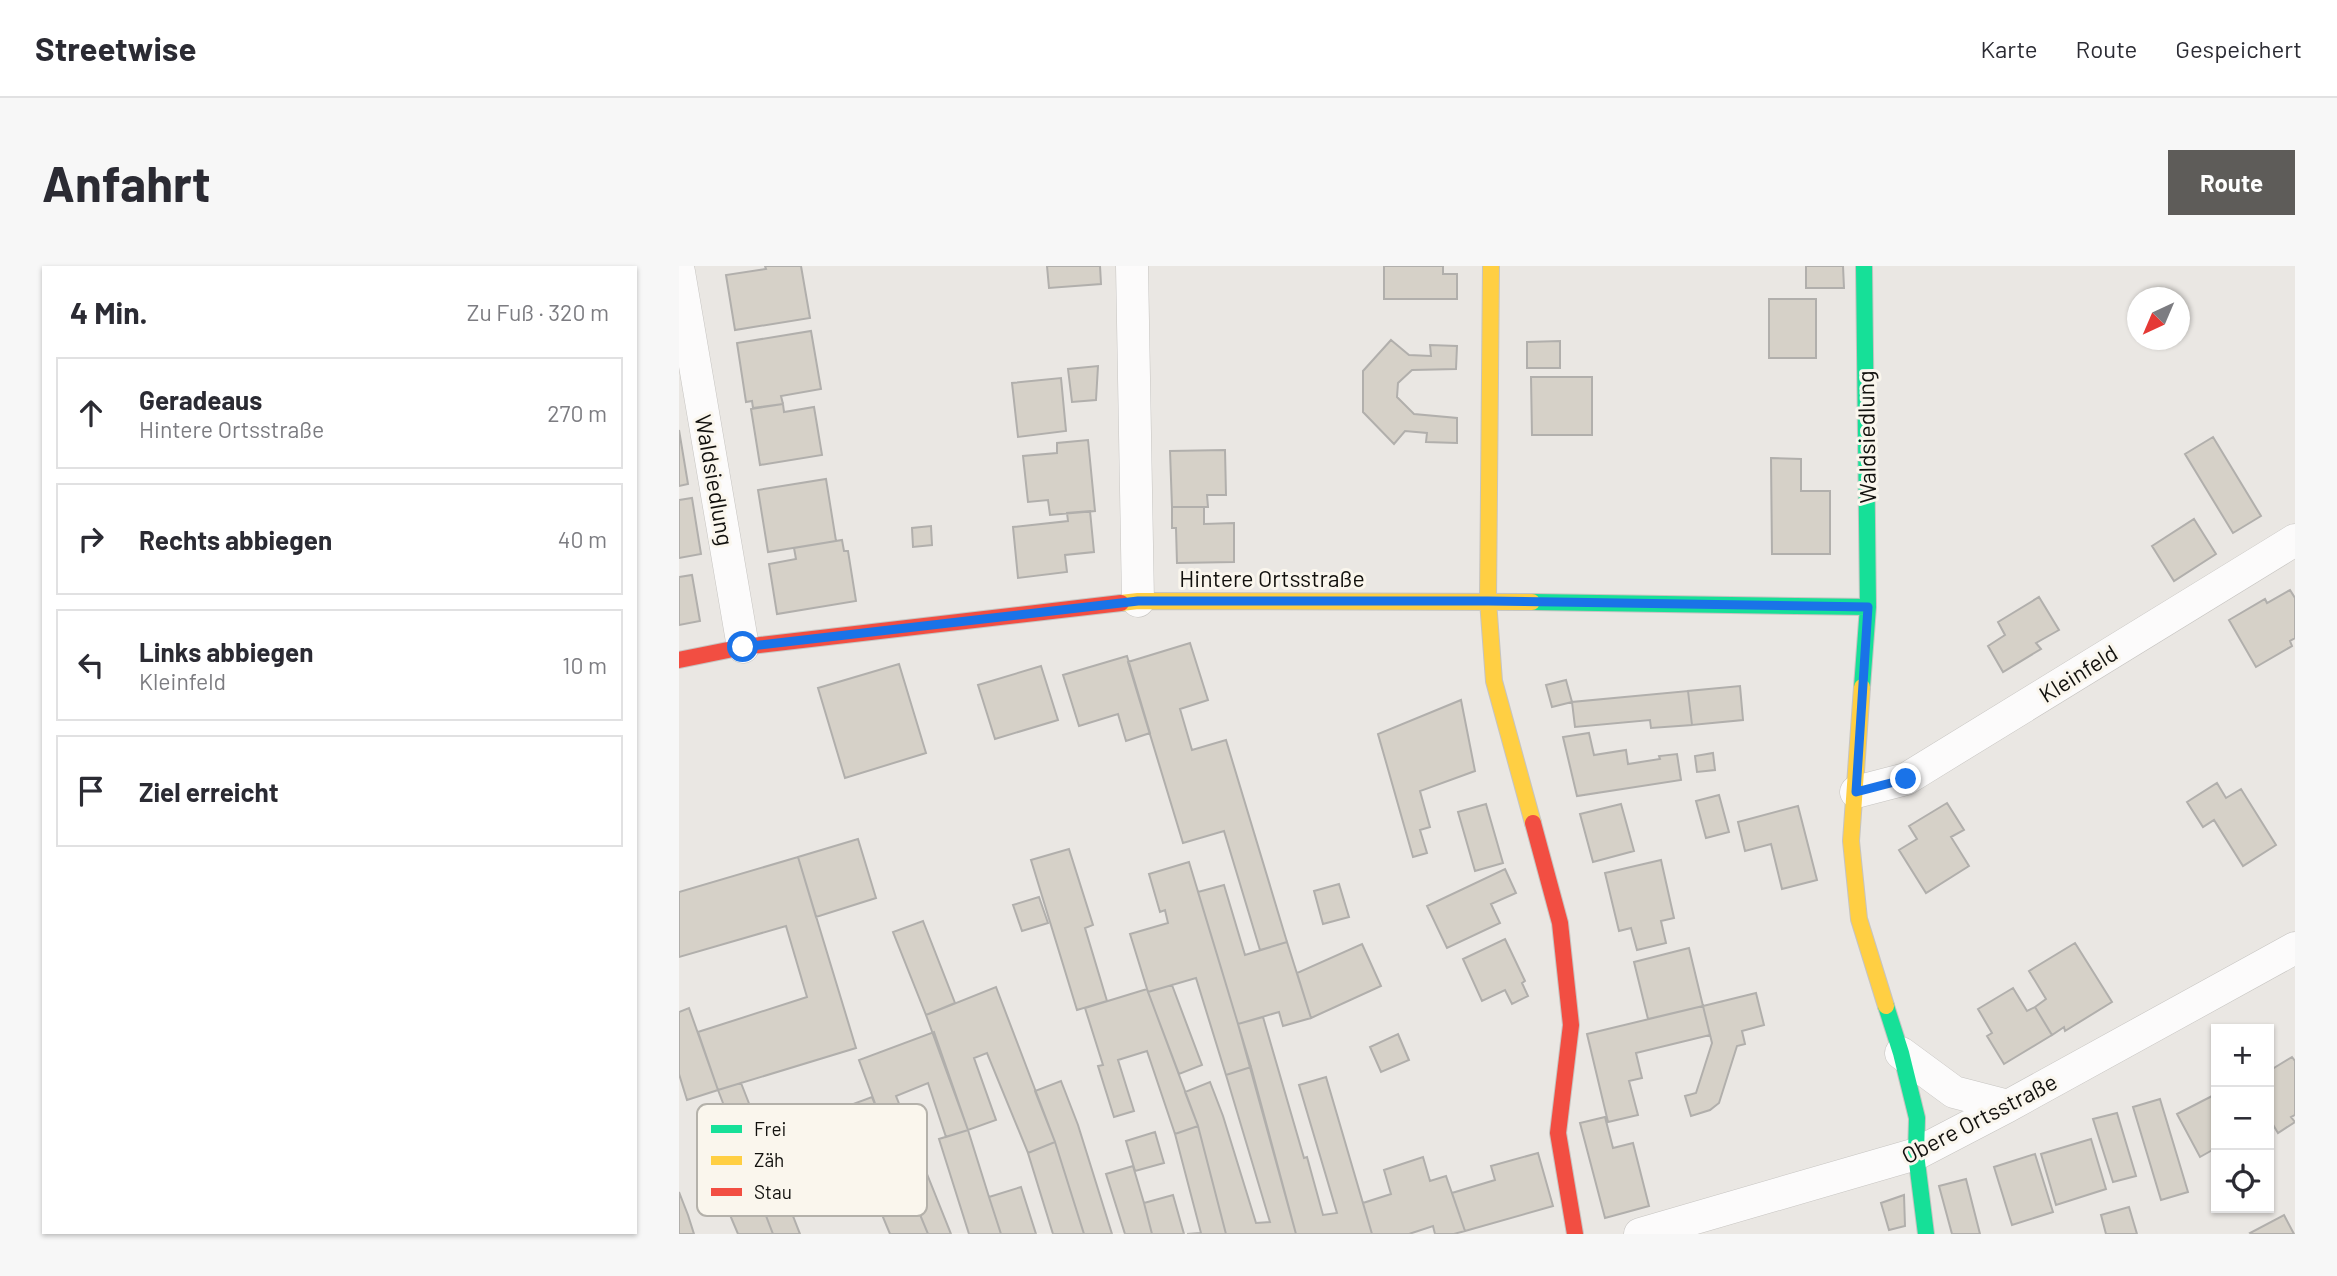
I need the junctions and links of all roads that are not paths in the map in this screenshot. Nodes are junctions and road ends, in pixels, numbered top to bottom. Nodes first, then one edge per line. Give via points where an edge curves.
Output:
1 (1132, 266) edge
2 (1491, 266) edge
3 (1864, 266) edge
4 (679, 272) edge
5 (2295, 540) edge
6 (1138, 601) junction
7 (1488, 601) junction
8 (1868, 607) junction
9 (743, 647) junction
10 (679, 660) edge
11 (1856, 792) junction
12 (2295, 948) edge
13 (1901, 1053) junction
14 (2008, 1106) junction
15 (1916, 1154) junction
16 (1575, 1234) edge
17 (1640, 1234) edge
18 (1926, 1234) edge

1 - 6 street
2 - 7 street
3 - 8 street, Waldsiedlung
4 - 9 street, Waldsiedlung
5 - 11 street, Kleinfeld via 1906,779
6 - 7 street, Hintere Ortsstraße
6 - 9 street, Hintere Ortsstraße
7 - 8 street, Hintere Ortsstraße
7 - 16 street via 1494,681 1560,923 1571,1025 1558,1133
8 - 11 street, Waldsiedlung
9 - 10 street, Hintere Ortsstraße
11 - 13 street, Waldsiedlung via 1851,841 1859,919
12 - 14 street, Obere Ortsstraße
13 - 14 street via 1954,1093
13 - 15 street, Waldsiedlung via 1917,1118
14 - 15 street, Obere Ortsstraße
15 - 17 street, Obere Ortsstraße
15 - 18 street, Waldsiedlung

